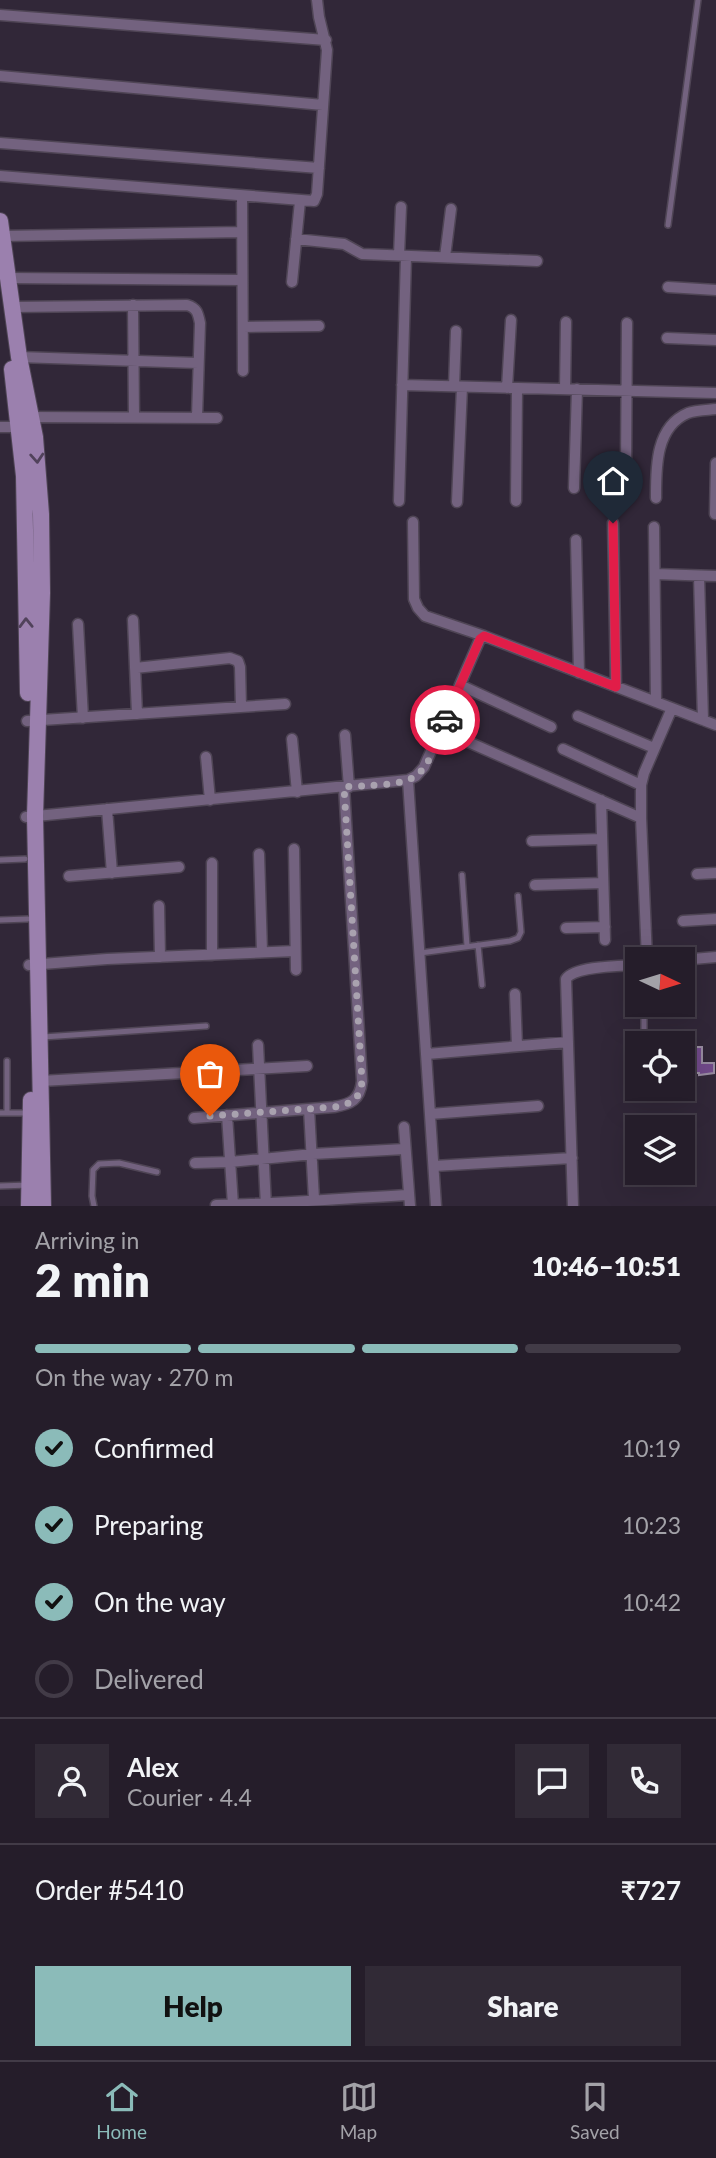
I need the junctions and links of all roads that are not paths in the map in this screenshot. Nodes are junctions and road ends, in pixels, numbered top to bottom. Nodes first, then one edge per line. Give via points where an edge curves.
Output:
1 (317, 0) edge
2 (698, 0) edge
3 (0, 15) edge
4 (326, 40) junction
5 (0, 76) edge
6 (323, 105) junction
7 (0, 143) edge
8 (319, 168) junction
9 (0, 176) edge
10 (242, 196) junction
11 (300, 201) junction
12 (401, 207) dead end
13 (451, 209) dead end
14 (667, 225) dead end
15 (1, 228) edge
16 (242, 232) junction
17 (296, 239) junction
18 (402, 256) junction
19 (445, 257) junction
20 (537, 261) dead end
21 (8, 278) junction
22 (243, 280) junction
23 (292, 282) dead end
24 (668, 287) dead end
25 (716, 290) edge
26 (6, 302) edge
27 (133, 305) junction
28 (511, 320) dead end
29 (566, 322) dead end
30 (627, 323) dead end
31 (319, 326) dead end
32 (243, 327) junction
33 (456, 331) dead end
34 (667, 338) dead end
35 (716, 340) edge
36 (19, 356) junction
37 (133, 361) junction
38 (198, 363) junction
39 (243, 370) dead end
40 (402, 385) junction
41 (458, 386) junction
42 (512, 388) junction
43 (565, 389) junction
44 (578, 389) junction
45 (626, 390) junction
46 (716, 393) edge
47 (716, 409) edge
48 (134, 416) junction
49 (197, 417) junction
50 (217, 418) dead end
51 (23, 420) junction
52 (0, 427) edge
53 (716, 463) edge
54 (626, 468) dead end
55 (574, 488) dead end
56 (656, 498) dead end
57 (399, 501) dead end
58 (516, 501) dead end
59 (457, 502) dead end
60 (715, 513) edge
61 (413, 522) dead end
62 (613, 523) dead end
63 (654, 527) dead end
64 (576, 540) dead end
65 (655, 574) junction
66 (699, 576) junction
67 (716, 576) edge
68 (133, 620) dead end
69 (78, 624) dead end
70 (484, 636) junction
71 (135, 668) junction
72 (579, 673) junction
73 (460, 685) junction
74 (616, 687) junction
75 (656, 702) junction
76 (285, 704) dead end
77 (242, 707) junction
78 (672, 708) junction
79 (137, 714) junction
80 (578, 716) dead end
81 (83, 718) junction
82 (703, 720) junction
83 (32, 721) junction
84 (716, 725) edge
85 (551, 727) dead end
86 (441, 730) junction
87 (345, 735) dead end
88 (292, 739) dead end
89 (654, 748) junction
90 (563, 749) dead end
91 (206, 757) dead end
92 (408, 780) junction
93 (641, 785) junction
94 (346, 787) junction
95 (297, 792) junction
96 (210, 800) junction
97 (601, 800) junction
98 (107, 809) junction
99 (30, 816) junction
100 (640, 818) junction
101 (602, 839) junction
102 (532, 841) dead end
103 (294, 849) dead end
104 (259, 854) dead end
105 (25, 859) junction
106 (0, 860) edge
107 (212, 863) dead end
108 (179, 867) dead end
109 (112, 873) junction
110 (716, 873) edge
111 (697, 874) dead end
112 (462, 875) dead end
113 (69, 876) dead end
114 (603, 883) junction
115 (536, 885) dead end
116 (518, 896) dead end
117 (159, 906) dead end
118 (28, 919) junction
119 (716, 919) edge
120 (0, 920) edge
121 (684, 921) dead end
122 (605, 927) junction
123 (566, 928) dead end
124 (605, 940) dead end
125 (478, 945) junction
126 (467, 946) junction
127 (646, 947) edge
128 (295, 951) junction
129 (262, 952) junction
130 (420, 953) junction
131 (212, 955) junction
132 (160, 957) junction
133 (716, 957) edge
134 (695, 959) edge
135 (34, 965) junction
136 (625, 966) edge
137 (296, 970) dead end
138 (482, 985) dead end
139 (515, 994) dead end
140 (36, 1026) junction
141 (205, 1026) dead end
142 (568, 1042) junction
143 (258, 1045) dead end
144 (517, 1046) junction
145 (426, 1054) junction
146 (7, 1061) dead end
147 (307, 1066) dead end
148 (259, 1070) junction
149 (41, 1081) junction
150 (538, 1106) dead end
151 (310, 1109) junction
152 (4, 1113) edge
153 (31, 1113) junction
154 (262, 1113) junction
155 (430, 1114) junction
156 (227, 1115) junction
157 (194, 1118) dead end
158 (404, 1127) dead end
159 (405, 1149) junction
160 (313, 1154) junction
161 (264, 1158) junction
162 (572, 1158) junction
163 (230, 1162) junction
164 (195, 1163) dead end
165 (434, 1166) junction
166 (158, 1172) dead end
167 (36, 1185) junction
168 (0, 1186) edge
169 (314, 1199) junction
170 (409, 1201) edge
171 (216, 1205) edge
172 (233, 1205) edge
173 (266, 1205) edge
174 (29, 1206) edge
175 (43, 1206) edge
176 (94, 1206) edge
177 (436, 1206) edge
178 (573, 1206) edge

1 - 4 street
2 - 14 lane
3 - 4 street
4 - 6 street
5 - 6 street
6 - 8 street
7 - 8 street
8 - 11 street via 317,198
9 - 10 street
10 - 11 street
10 - 16 street
11 - 17 street
12 - 18 street
13 - 19 street
15 - 16 street
15 - 21 main road
16 - 22 street
17 - 18 street via 344,244 362,254
17 - 23 street
18 - 19 street
18 - 40 street
19 - 20 street
21 - 22 street
21 - 26 main road
22 - 32 street
24 - 25 street
26 - 27 street
26 - 36 main road
26 - 51 main road
27 - 37 street
27 - 38 street via 195,307 200,323
28 - 42 street
29 - 43 street
30 - 45 street
31 - 32 street
32 - 39 street
33 - 41 street
34 - 35 street
36 - 37 street
36 - 51 main road
37 - 38 street
37 - 48 street
38 - 49 street
40 - 41 street
40 - 57 street
41 - 42 street
41 - 59 street
42 - 43 street
42 - 58 street
43 - 44 street
44 - 45 street
44 - 55 street
45 - 46 street
45 - 54 street
47 - 56 street via 689,413 673,423 660,444
48 - 49 street
48 - 51 street
49 - 50 street
51 - 52 street
51 - 83 main road via 35,438 41,514 42,593
53 - 60 street
61 - 70 street via 418,608 425,616
62 - 74 street
63 - 65 street
64 - 72 street
65 - 66 street
65 - 75 street
66 - 67 street
66 - 82 street
68 - 71 street
69 - 81 street
70 - 72 street
70 - 73 street
71 - 77 street via 230,658 240,667
71 - 79 street
72 - 74 street
73 - 85 street
73 - 86 street
74 - 75 street
75 - 78 street
76 - 77 street
77 - 79 street
78 - 82 street
78 - 89 street
79 - 81 street
80 - 89 street
81 - 83 street
82 - 84 street
83 - 99 main road
86 - 92 street via 424,767
86 - 97 street
87 - 94 street
88 - 95 street
89 - 93 street
90 - 93 street
91 - 96 street
92 - 94 street
92 - 130 street
93 - 100 street
94 - 95 street
94 - 151 street via 361,1092 349,1105
95 - 96 street
96 - 98 street
97 - 100 street
97 - 101 street
98 - 99 street
98 - 109 street
99 - 105 main road
99 - 135 main road
100 - 127 street
101 - 102 street
101 - 114 street
103 - 128 street
104 - 129 street
105 - 106 lane
105 - 118 main road
107 - 131 street
108 - 109 street
109 - 113 street
110 - 111 street
112 - 126 lane
114 - 115 street
114 - 122 street
116 - 125 lane via 518,938
117 - 132 street
118 - 120 lane
118 - 135 main road
119 - 121 street
122 - 123 street
122 - 124 street
125 - 126 lane
125 - 138 lane
126 - 130 lane
128 - 129 street
128 - 137 street
129 - 131 street
130 - 145 street
131 - 132 street
132 - 135 street
133 - 134 street
135 - 140 main road
136 - 142 street via 569,975
139 - 144 street
140 - 141 lane
140 - 149 main road
140 - 153 main road
142 - 144 street
142 - 162 street
143 - 148 street
144 - 145 street
145 - 155 street
146 - 152 lane
147 - 148 street
148 - 149 street
148 - 154 street
149 - 167 main road
150 - 155 street
151 - 154 street
151 - 160 street
152 - 153 lane
153 - 167 main road
154 - 156 street
154 - 161 street
155 - 165 street
156 - 157 street
156 - 163 street
158 - 159 street
159 - 160 street
159 - 170 street
160 - 161 street
160 - 169 street
161 - 163 street
161 - 173 street
162 - 165 street
162 - 178 street
163 - 164 street
163 - 172 street
165 - 177 street
166 - 176 lane via 119,1163 99,1164 93,1170
167 - 168 lane
167 - 174 main road
167 - 175 main road
169 - 170 street
169 - 173 street
171 - 172 street
172 - 173 street

